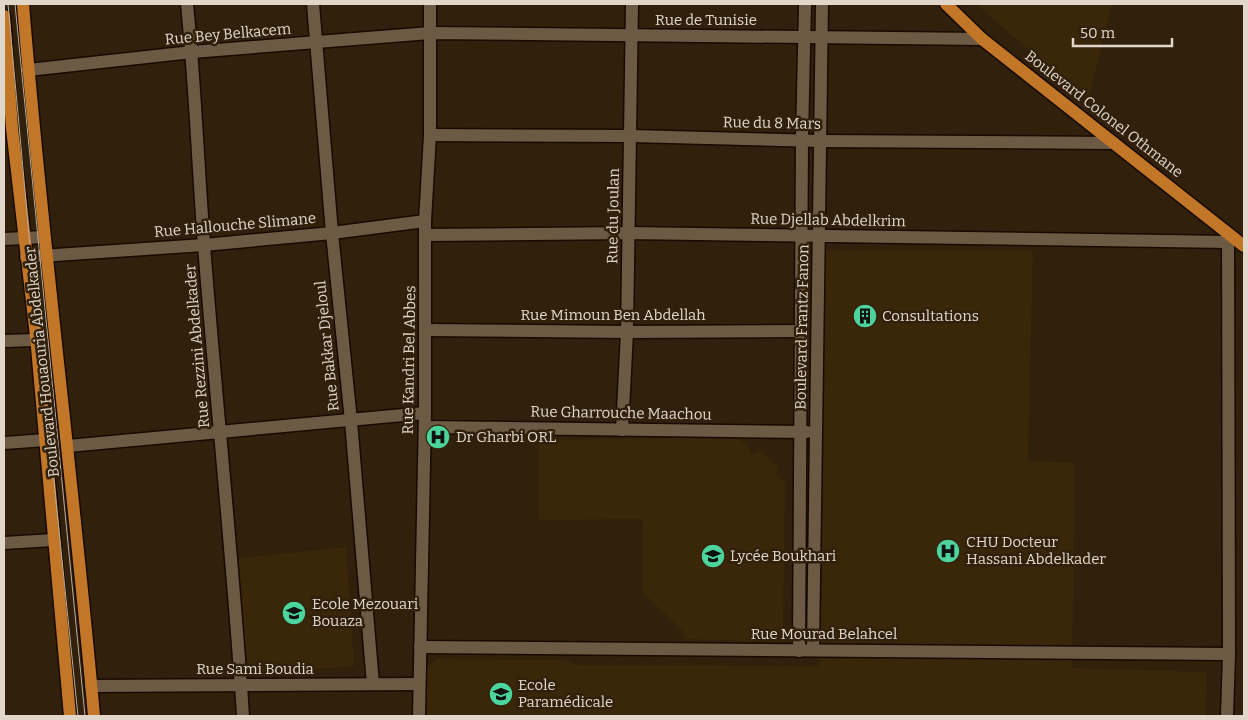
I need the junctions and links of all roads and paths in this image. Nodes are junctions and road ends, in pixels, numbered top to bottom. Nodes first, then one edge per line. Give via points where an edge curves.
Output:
1 (23, 4) edge
2 (187, 4) edge
3 (313, 4) edge
4 (430, 4) edge
5 (632, 4) edge
6 (805, 4) edge
7 (822, 4) edge
8 (946, 4) edge
9 (4, 16) edge
10 (430, 33) junction
11 (632, 36) junction
12 (805, 37) junction
13 (823, 38) junction
14 (982, 39) junction
15 (316, 43) junction
16 (192, 52) junction
17 (28, 70) junction
18 (430, 135) junction
19 (631, 136) junction
20 (802, 140) junction
21 (820, 141) junction
22 (1114, 143) junction
23 (426, 221) junction
24 (332, 233) junction
25 (629, 233) junction
26 (426, 235) junction
27 (819, 236) junction
28 (44, 237) junction
29 (802, 237) junction
30 (1228, 237) junction
31 (24, 238) junction
32 (4, 240) edge
33 (204, 245) junction
34 (1244, 246) edge
35 (46, 255) junction
36 (26, 257) junction
37 (426, 330) junction
38 (801, 331) junction
39 (627, 332) junction
40 (36, 340) junction
41 (4, 341) edge
42 (801, 376) junction
43 (818, 376) junction
44 (425, 414) junction
45 (351, 421) junction
46 (424, 427) junction
47 (622, 430) junction
48 (800, 432) junction
49 (817, 432) junction
50 (221, 433) junction
51 (46, 440) junction
52 (4, 442) edge
53 (68, 446) junction
54 (53, 540) junction
55 (4, 543) edge
56 (420, 647) junction
57 (799, 650) junction
58 (813, 650) junction
59 (1229, 654) junction
60 (373, 684) junction
61 (419, 684) junction
62 (241, 685) junction
63 (91, 686) junction
64 (70, 716) edge
65 (94, 716) edge
66 (243, 716) edge
67 (419, 716) edge
68 (1227, 716) edge

1 - 17 main road, Boulevard Houaouria Abdelkader
2 - 16 street, Rue Rezzini Abdelkader
3 - 15 street, Rue Bakkar Djeloul
4 - 10 street, Rue Kandri Bel Abbes
5 - 11 street, Rue du Joulan
6 - 12 street
7 - 13 street, Boulevard Frantz Fanon
8 - 14 main road, Boulevard Colonel Othmane
9 - 31 main road, Boulevard Houaouria Abdelkader
10 - 11 street, Rue de Tunisie
10 - 15 street, Rue Bey Belkacem
10 - 18 street, Rue Kandri Bel Abbes
11 - 12 street, Rue de Tunisie
11 - 19 street, Rue du Joulan
12 - 13 street, Rue de Tunisie
12 - 20 street
13 - 14 street, Rue de Tunisie
13 - 21 street, Boulevard Frantz Fanon
14 - 22 main road, Boulevard Colonel Othmane
15 - 16 street, Rue Bey Belkacem
15 - 24 street, Rue Bakkar Djeloul
16 - 17 street, Rue Bey Belkacem
16 - 33 street, Rue Rezzini Abdelkader
17 - 28 main road, Boulevard Houaouria Abdelkader
18 - 19 street, Rue du 8 Mars
18 - 23 street, Rue Kandri Bel Abbes
19 - 20 street, Rue du 8 Mars
19 - 25 street, Rue du Joulan
20 - 21 street, Rue du 8 Mars
20 - 29 street
21 - 22 street, Rue du 8 Mars
21 - 27 street, Boulevard Frantz Fanon
22 - 30 main road, Boulevard Colonel Othmane
23 - 24 street, Rue Hallouche Slimane
23 - 26 street, Rue Kandri Bel Abbes
24 - 33 street, Rue Hallouche Slimane
24 - 45 street, Rue Bakkar Djeloul
25 - 26 street, Rue Djellab Abdelkrim
25 - 29 street, Rue Djellab Abdelkrim
25 - 39 street, Rue du Joulan
26 - 37 street, Rue Kandri Bel Abbes
27 - 29 street, Rue Djellab Abdelkrim
27 - 30 street, Rue Djellab Abdelkrim
27 - 43 street, Boulevard Frantz Fanon
28 - 31 street
28 - 35 main road, Boulevard Houaouria Abdelkader
29 - 38 street
30 - 34 main road, Boulevard Colonel Othmane
30 - 59 street
31 - 32 street
31 - 35 street via 30,246
31 - 36 main road, Boulevard Houaouria Abdelkader
33 - 35 street, Rue Hallouche Slimane
33 - 50 street, Rue Rezzini Abdelkader
35 - 36 street, Rue Hallouche Slimane
35 - 53 main road, Boulevard Houaouria Abdelkader
36 - 40 main road, Boulevard Houaouria Abdelkader
37 - 39 street, Rue Mimoun Ben Abdellah
37 - 44 street, Rue Kandri Bel Abbes
38 - 39 street, Rue Mimoun Ben Abdellah
38 - 42 street
39 - 47 street, Rue du Joulan
40 - 41 street
40 - 51 main road, Boulevard Houaouria Abdelkader
42 - 43 street
42 - 48 street
43 - 49 street, Boulevard Frantz Fanon
44 - 45 street
44 - 46 street, Rue Kandri Bel Abbes
45 - 50 street
45 - 60 street, Rue Bakkar Djeloul
46 - 47 street, Rue Gharrouche Maachou
46 - 56 street, Rue Kandri Bel Abbes
47 - 48 street, Rue Gharrouche Maachou
48 - 49 street, Rue Gharrouche Maachou
48 - 57 street
49 - 58 street, Boulevard Frantz Fanon
50 - 53 street
50 - 62 street, Rue Rezzini Abdelkader
51 - 52 street
51 - 54 main road, Boulevard Houaouria Abdelkader
53 - 63 main road, Boulevard Houaouria Abdelkader
54 - 55 street
54 - 64 main road, Boulevard Houaouria Abdelkader
56 - 57 street, Rue Mourad Belahcel
56 - 61 street, Rue Kandri Bel Abbes
57 - 58 street, Rue Mourad Belahcel
58 - 59 street, Rue Mourad Belahcel
59 - 68 street
60 - 61 street, Rue Sami Boudia
60 - 62 street, Rue Sami Boudia
61 - 67 street, Rue Kandri Bel Abbes
62 - 63 street, Rue Sami Boudia
62 - 66 street, Rue Rezzini Abdelkader
63 - 65 main road, Boulevard Houaouria Abdelkader

